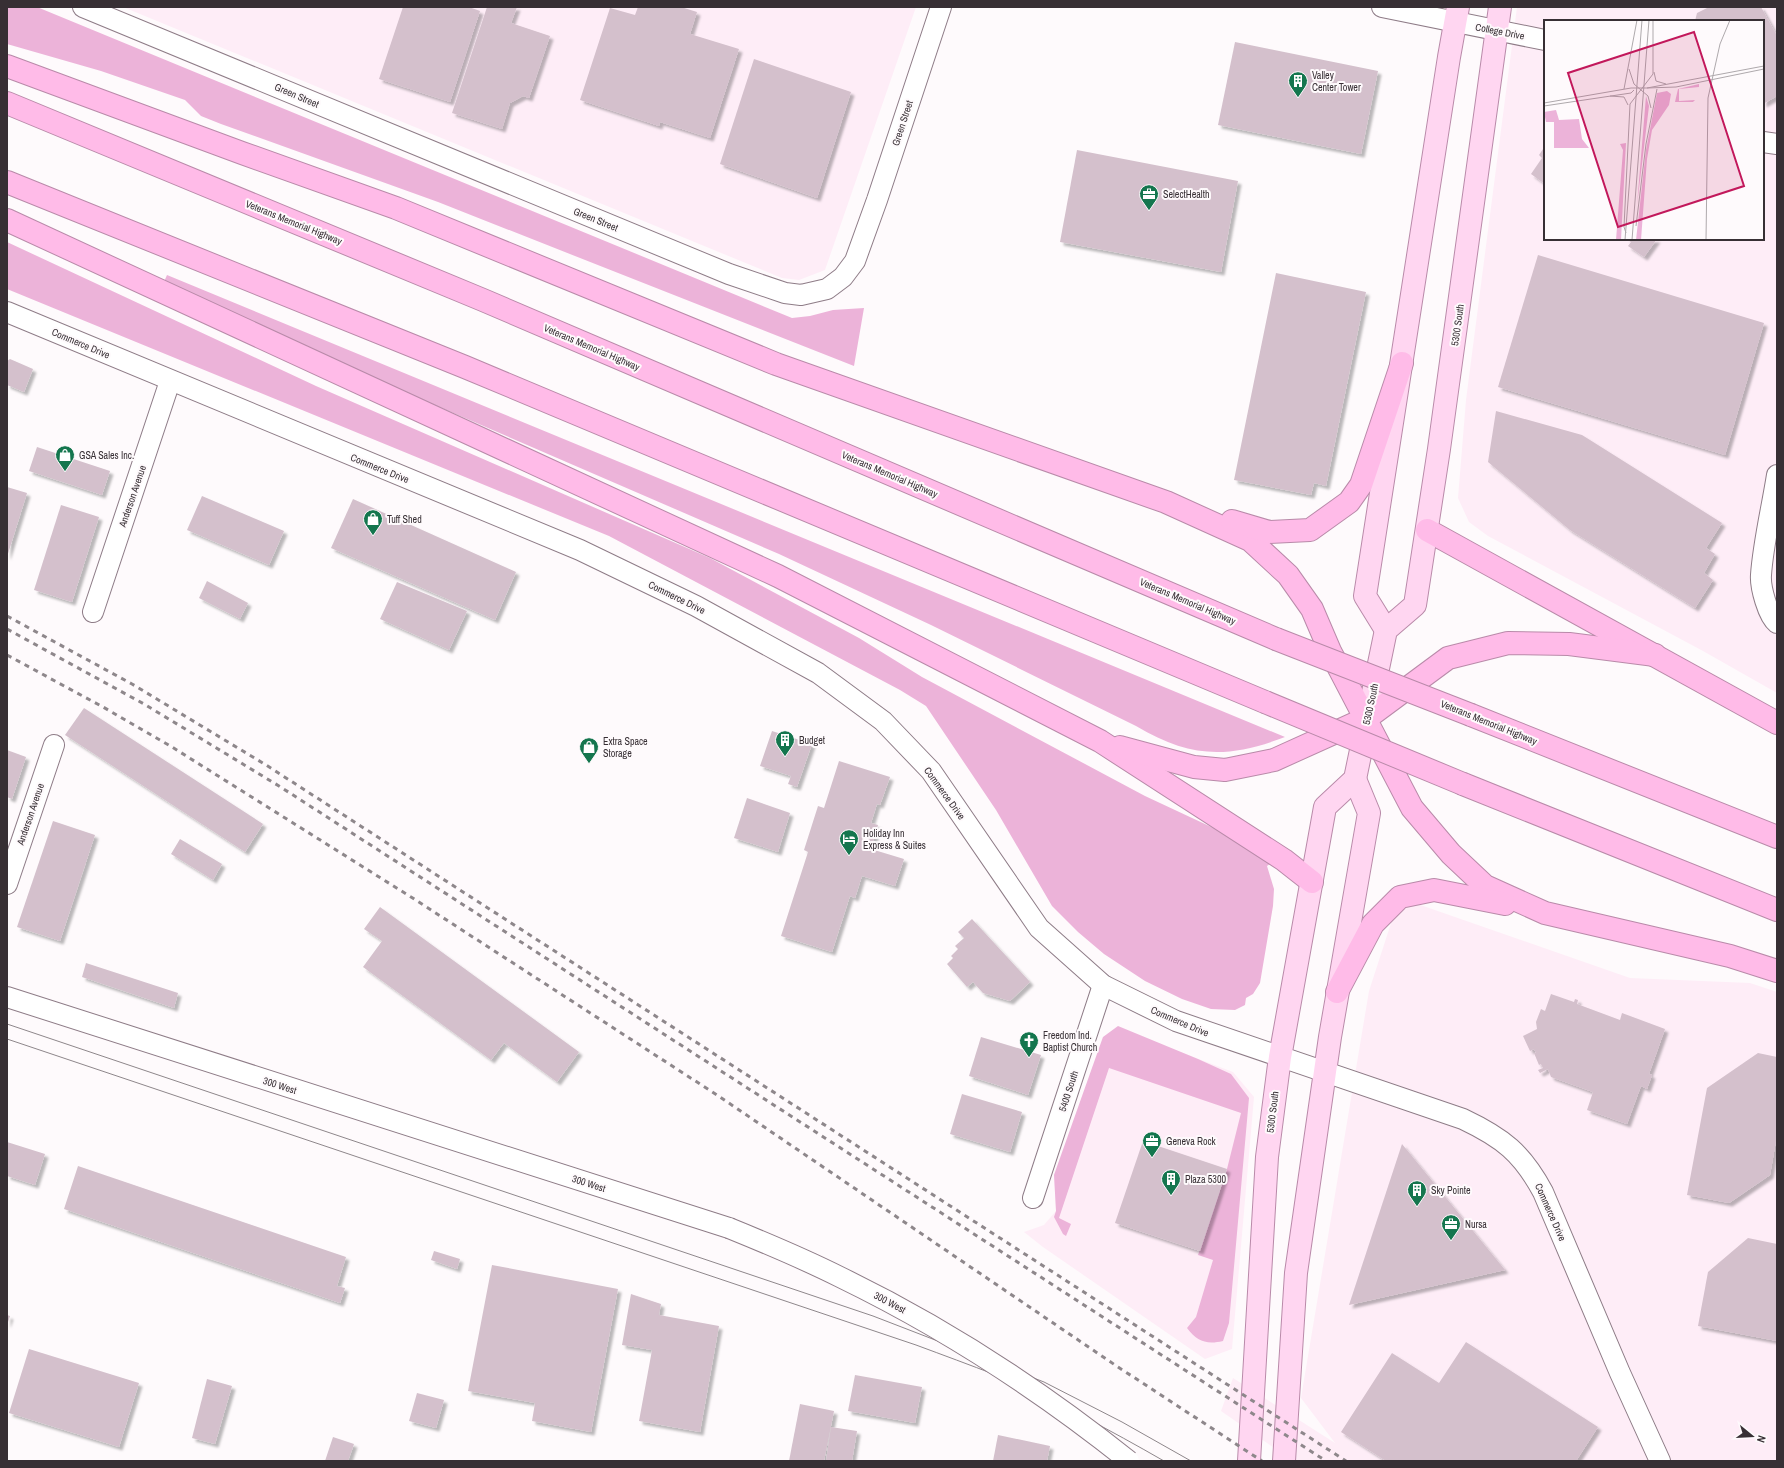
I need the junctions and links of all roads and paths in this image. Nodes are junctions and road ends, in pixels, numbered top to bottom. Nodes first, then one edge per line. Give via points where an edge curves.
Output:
1 (83, 7) edge
2 (942, 7) edge
3 (1382, 7) edge
4 (1500, 7) edge
5 (1457, 15) edge
6 (1497, 31) junction
7 (1544, 40) edge
8 (7, 66) edge
9 (7, 103) edge
10 (1764, 142) edge
11 (1777, 144) edge
12 (7, 182) edge
13 (7, 220) edge
14 (7, 312) edge
15 (1402, 363) junction
16 (170, 381) junction
17 (1777, 476) edge
18 (1166, 502) junction
19 (1427, 530) junction
20 (1777, 580) edge
21 (1766, 599) junction
22 (93, 612) dead end
23 (1777, 623) edge
24 (1386, 630) junction
25 (1655, 655) junction
26 (1367, 718) junction
27 (1777, 723) edge
28 (1100, 741) junction
29 (54, 745) dead end
30 (1355, 779) junction
31 (1777, 837) edge
32 (1312, 882) junction
33 (7, 884) edge
34 (1777, 910) edge
35 (1545, 913) junction
36 (1777, 971) edge
37 (1103, 985) junction
38 (1337, 992) junction
39 (7, 997) edge
40 (1280, 1057) junction
41 (1325, 1072) junction
42 (1033, 1198) dead end
43 (1129, 1461) edge
44 (1249, 1461) edge
45 (1284, 1461) edge
46 (1660, 1461) edge

1 - 2 street, Green Street via 729,274 785,293 801,295 827,289 844,277 855,262
3 - 5 street
4 - 6 main road, 5300 South
5 - 6 street, College Drive
5 - 15 main road
6 - 7 street, College Drive
6 - 19 main road, 5300 South
8 - 18 highway via 396,208 776,364
9 - 31 highway, Veterans Memorial Highway, bridge via 483,300 1276,638
10 - 11 street
12 - 34 highway, bridge via 465,367 1463,784
13 - 28 highway via 778,576
14 - 16 street, Commerce Drive
15 - 18 highway via 1361,486 1349,502 1310,530 1269,532
15 - 24 main road via 1365,596
16 - 22 street, Anderson Avenue
16 - 37 street, Commerce Drive via 580,550 696,606 818,672 883,721 931,771 1038,928
17 - 21 street via 1761,577
18 - 26 highway via 1250,540 1288,575 1312,609 1330,650
19 - 24 main road, 5300 South via 1415,605
19 - 25 highway
20 - 21 street
21 - 23 street via 1768,611
24 - 26 main road, 5300 South
25 - 26 highway via 1569,644 1508,643 1448,658
25 - 27 highway
26 - 28 highway via 1274,760 1225,770 1194,767
26 - 30 main road, 5300 South
26 - 35 highway via 1412,808 1451,854 1485,886
28 - 32 highway via 1284,860
29 - 33 street, Anderson Avenue
30 - 32 main road, 5300 South via 1325,807
30 - 38 main road via 1369,813
32 - 40 main road, 5300 South
35 - 36 highway via 1730,956
35 - 38 highway via 1434,890 1400,897 1373,924
37 - 40 street, Commerce Drive via 1176,1021
37 - 42 street, 5400 South
38 - 41 main road
39 - 43 street, 300 West, bridge via 729,1228 840,1276 946,1334 1048,1399
40 - 41 street, Commerce Drive
40 - 44 main road, 5300 South via 1267,1157
41 - 45 main road via 1296,1274
41 - 46 street, Commerce Drive via 1464,1119 1483,1128 1512,1148 1533,1173 1544,1192

